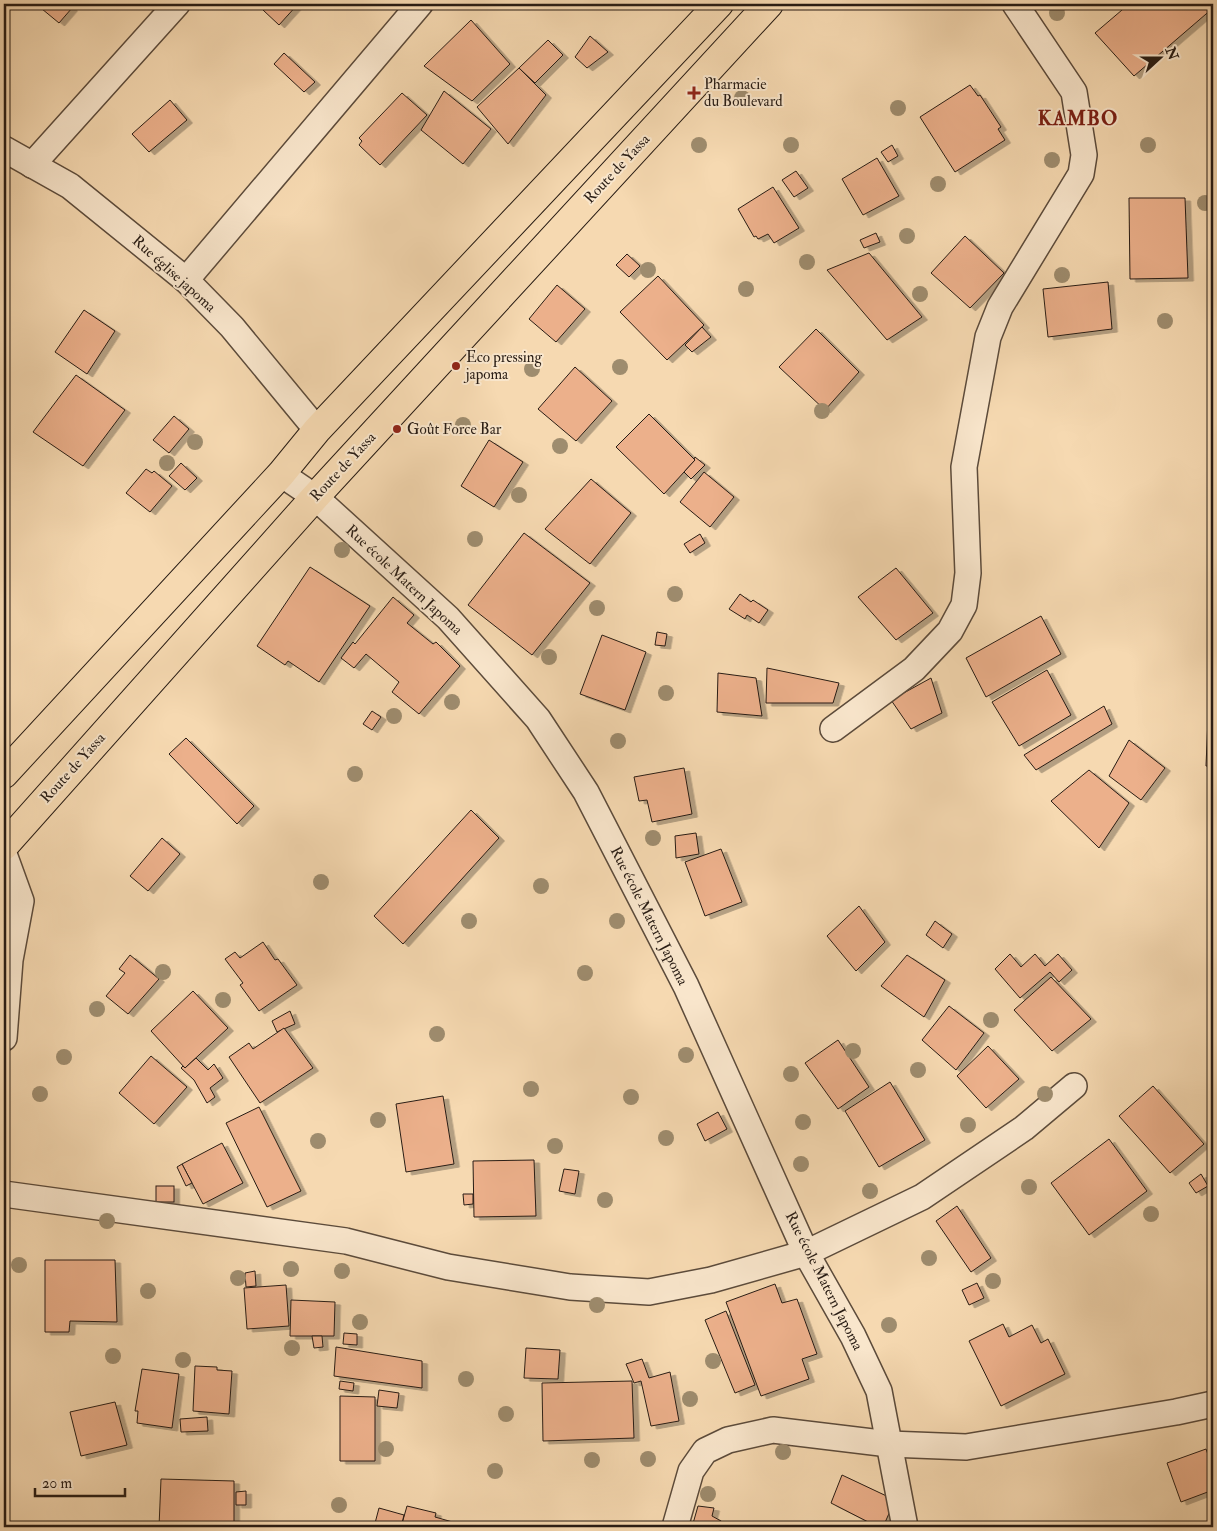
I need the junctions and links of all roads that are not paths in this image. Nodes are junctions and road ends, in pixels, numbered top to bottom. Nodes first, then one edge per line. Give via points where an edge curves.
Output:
1 (177, 4) edge
2 (420, 4) edge
3 (719, 4) edge
4 (769, 4) edge
5 (1015, 4) edge
6 (4, 149) edge
7 (32, 165) junction
8 (186, 280) junction
9 (317, 430) junction
10 (281, 474) junction
11 (315, 497) junction
12 (833, 730) dead end
13 (4, 774) edge
14 (4, 846) edge
15 (4, 854) edge
16 (7, 962) edge
17 (4, 1038) edge
18 (1074, 1086) dead end
19 (4, 1194) edge
20 (806, 1253) junction
21 (1213, 1404) edge
22 (889, 1444) junction
23 (674, 1527) edge
24 (905, 1527) edge

1 - 7 street
2 - 8 street
3 - 9 main road
4 - 11 main road, Route de Yassa
5 - 12 street via 1074,92 1084,155 1081,174 1000,307 988,337 964,467 968,573 964,605 950,631 914,669
6 - 7 street, Rue église japoma
7 - 8 street, Rue église japoma via 70,186
8 - 9 street, Rue église japoma via 232,327
9 - 10 main road
10 - 11 street, Rue école Matern Japoma
10 - 13 main road
11 - 14 main road, Route de Yassa
11 - 20 street, Rue école Matern Japoma via 448,618 538,719 586,792 686,986
15 - 16 street via 21,901
16 - 17 street
18 - 20 street via 1024,1128 922,1197
19 - 20 street via 346,1241 448,1267 570,1287 649,1292 711,1280
20 - 22 street, Rue école Matern Japoma via 880,1390
21 - 22 street via 966,1447
22 - 23 street via 773,1430 728,1440 705,1451 691,1471
22 - 24 street

